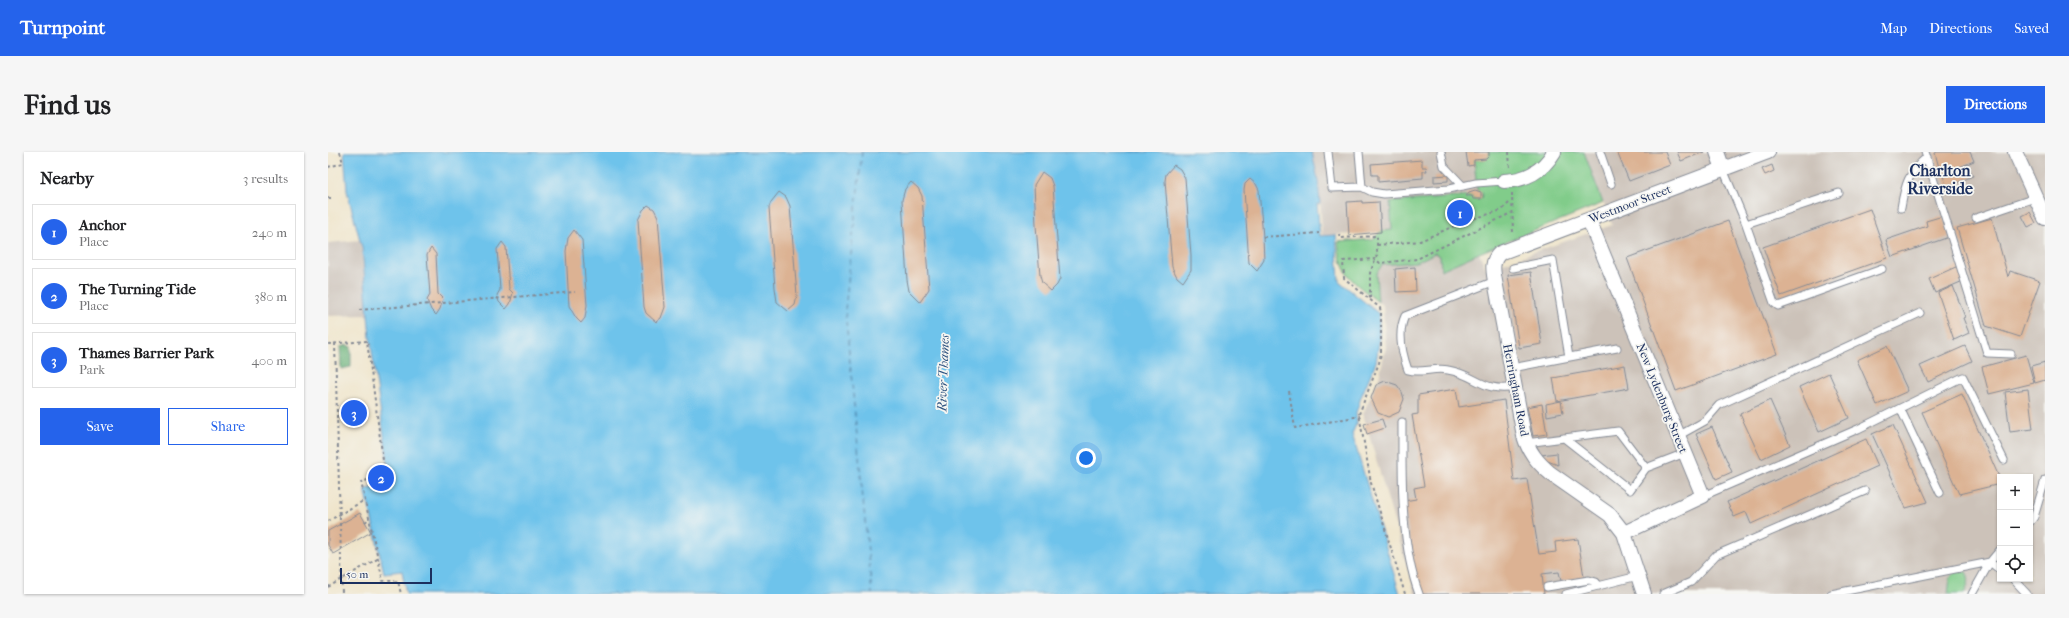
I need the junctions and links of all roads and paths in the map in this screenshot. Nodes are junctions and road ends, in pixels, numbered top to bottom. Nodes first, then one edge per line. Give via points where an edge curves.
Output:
1 (340, 152) edge
2 (1328, 152) edge
3 (1359, 152) edge
4 (1441, 152) edge
5 (1509, 152) edge
6 (1554, 152) edge
7 (1600, 152) edge
8 (1717, 152) edge
9 (1768, 152) edge
10 (2015, 152) edge
11 (1926, 155) edge
12 (328, 167) edge
13 (1723, 169) junction
14 (1507, 176) junction
15 (1611, 184) dead end
16 (1463, 186) junction
17 (1362, 187) junction
18 (1839, 193) dead end
19 (328, 198) edge
20 (334, 198) dead end
21 (2035, 198) junction
22 (1901, 208) dead end
23 (1511, 213) junction
24 (1976, 218) dead end
25 (2045, 218) edge
26 (1589, 220) junction
27 (1746, 224) junction
28 (1319, 233) dead end
29 (1339, 234) dead end
30 (1262, 237) dead end
31 (1377, 245) junction
32 (1514, 248) junction
33 (1494, 258) joint
34 (1375, 259) junction
35 (1513, 268) dead end
36 (1882, 269) dead end
37 (1495, 281) junction
38 (576, 292) dead end
39 (1370, 300) junction
40 (358, 310) dead end
41 (1920, 313) dead end
42 (335, 343) junction
43 (328, 344) edge
44 (1617, 348) dead end
45 (2011, 354) dead end
46 (1569, 357) junction
47 (1512, 368) junction
48 (1516, 387) junction
49 (1289, 391) dead end
50 (1900, 408) junction
51 (1360, 416) junction
52 (1402, 422) dead end
53 (1678, 436) junction
54 (1564, 438) junction
55 (1526, 442) junction
56 (1685, 453) junction
57 (2004, 460) dead end
58 (1646, 468) junction
59 (2045, 480) edge
60 (1865, 491) dead end
61 (1940, 493) dead end
62 (1703, 496) junction
63 (365, 500) junction
64 (340, 515) junction
65 (2033, 518) edge
66 (369, 519) junction
67 (328, 521) edge
68 (365, 522) dead end
69 (1624, 534) junction
70 (1997, 554) edge
71 (379, 558) junction
72 (1990, 562) junction
73 (1997, 568) edge
74 (1638, 576) junction
75 (341, 580) junction
76 (2016, 582) edge
77 (1600, 586) junction
78 (328, 587) edge
79 (1547, 587) dead end
80 (1641, 593) edge
81 (342, 594) edge
82 (401, 594) edge
83 (1405, 594) edge
84 (1419, 594) edge
85 (1566, 594) edge
86 (1663, 594) edge
87 (1831, 594) edge
88 (1972, 594) edge
89 (2027, 594) edge

1 - 12 path via 343,163
2 - 17 lane via 1332,188
3 - 17 lane
4 - 16 lane via 1444,166
5 - 14 path
6 - 14 street via 1548,161 1530,176 1520,180
7 - 15 lane
8 - 13 street
9 - 13 street, Westmoor Street
10 - 21 street
11 - 22 lane via 1914,168 1904,187
11 - 45 lane via 1987,353
13 - 26 street, Westmoor Street
13 - 27 lane
14 - 16 lane
16 - 17 lane via 1384,194
18 - 27 lane
19 - 20 path
21 - 24 lane
21 - 25 street
23 - 31 path via 1511,201 1502,210 1463,222 1420,240
23 - 32 path
23 - 34 path via 1416,259 1380,263
26 - 32 street, Westmoor Street
26 - 53 street, New Lydenburg Street
27 - 36 lane via 1774,303 1778,306
28 - 30 path
29 - 31 path via 1340,238 1377,236
31 - 34 path
32 - 33 street, Westmoor Street
33 - 37 street, Herringham Road
34 - 39 path via 1370,273
34 - 39 path via 1343,261 1344,278
35 - 46 lane via 1553,260
37 - 47 street, Herringham Road
37 - 48 lane via 1405,316 1400,334 1405,362 1408,370 1416,372 1446,369 1468,376 1488,387 1501,390
38 - 40 path
39 - 51 path via 1381,312 1381,353 1376,374 1361,405
41 - 53 lane via 1719,405 1705,421
42 - 43 path
42 - 63 path via 367,341 385,475 361,482
42 - 64 path
44 - 46 lane
46 - 47 lane
47 - 48 street, Herringham Road
48 - 55 street, Herringham Road
49 - 51 path via 1295,428
50 - 57 lane via 1963,377
50 - 61 lane
50 - 62 lane via 1858,429
51 - 83 path via 1371,483
52 - 84 lane via 1402,494 1412,576
53 - 56 street, New Lydenburg Street
54 - 55 lane
54 - 58 lane via 1618,431
54 - 58 lane via 1630,490
55 - 69 street, Herringham Road via 1528,449 1541,465 1602,508
56 - 58 lane
56 - 62 street, New Lydenburg Street
59 - 65 lane
60 - 86 lane via 1716,555 1691,582
62 - 69 street
63 - 64 path
63 - 66 path
64 - 67 path
64 - 75 path
66 - 68 path
66 - 71 path
69 - 74 street, Herringham Road
70 - 72 lane
71 - 75 path
71 - 82 path via 383,581 398,581
72 - 73 lane
72 - 87 lane
72 - 88 lane
74 - 77 lane
74 - 80 street, Herringham Road
75 - 78 path
75 - 81 path
76 - 89 lane
77 - 79 lane via 1589,580
77 - 85 lane

